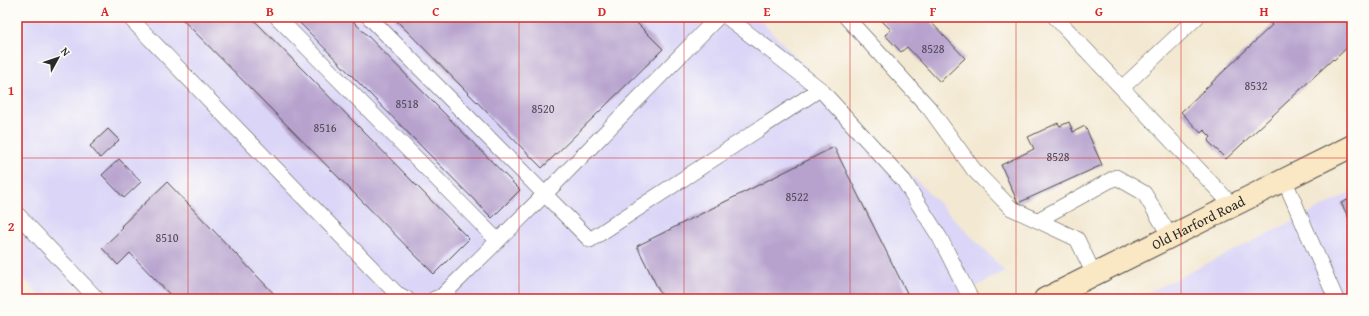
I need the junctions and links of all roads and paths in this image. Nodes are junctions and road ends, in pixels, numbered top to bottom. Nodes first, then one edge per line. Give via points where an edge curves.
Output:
1 (129, 17) edge
2 (277, 17) edge
3 (369, 17) edge
4 (718, 17) edge
5 (727, 17) edge
6 (846, 17) edge
7 (1055, 17) edge
8 (1197, 17) edge
9 (1122, 88) junction
10 (820, 89) junction
11 (1352, 146) edge
12 (1284, 179) junction
13 (545, 194) junction
14 (1232, 205) junction
15 (17, 214) edge
16 (1038, 220) junction
17 (1170, 236) junction
18 (498, 241) junction
19 (1094, 274) junction
20 (97, 299) edge
21 (407, 299) edge
22 (434, 299) edge
23 (971, 299) edge
24 (1045, 299) edge
25 (1336, 299) edge

1 - 21 lane via 396,293
2 - 18 lane
3 - 13 lane
4 - 13 lane
5 - 10 lane
6 - 16 lane via 930,109 974,170 1011,208
7 - 9 lane
8 - 9 lane
9 - 14 lane
10 - 13 lane via 590,240
10 - 23 lane via 904,181 940,238
11 - 12 street, Old Harford Road
12 - 14 street, Old Harford Road
12 - 25 lane
13 - 18 lane
14 - 17 street, Old Harford Road
15 - 20 lane
16 - 17 lane via 1116,177 1144,192
16 - 19 lane via 1077,239
17 - 19 street, Old Harford Road
18 - 22 lane via 442,296
19 - 24 street, Old Harford Road

